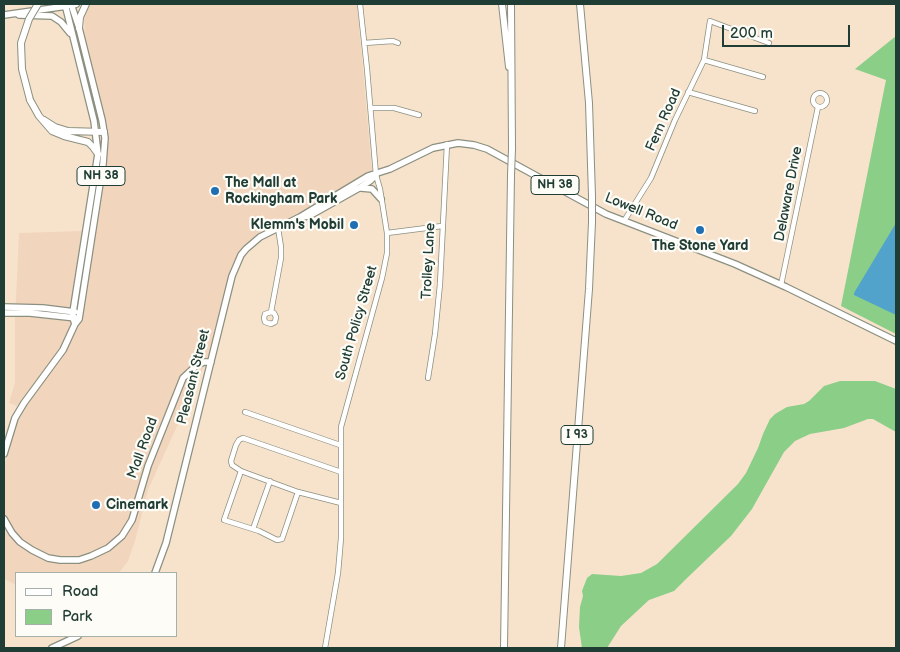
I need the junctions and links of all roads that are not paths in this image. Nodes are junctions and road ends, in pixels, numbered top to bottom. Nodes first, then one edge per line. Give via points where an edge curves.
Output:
1 (38, 4) edge
2 (70, 4) edge
3 (86, 4) edge
4 (360, 4) edge
5 (502, 4) edge
6 (511, 4) edge
7 (580, 4) edge
8 (15, 14) junction
9 (4, 15) edge
10 (79, 28) junction
11 (363, 33) junction
12 (72, 37) junction
13 (376, 42) junction
14 (398, 42) dead end
15 (364, 43) junction
16 (769, 43) dead end
17 (704, 60) junction
18 (763, 77) dead end
19 (688, 92) junction
20 (512, 98) junction
21 (818, 107) dead end
22 (371, 108) junction
23 (755, 111) dead end
24 (419, 115) dead end
25 (39, 116) junction
26 (96, 132) junction
27 (104, 132) junction
28 (447, 144) junction
29 (98, 154) junction
30 (376, 175) junction
31 (359, 188) junction
32 (381, 199) junction
33 (300, 217) junction
34 (624, 221) junction
35 (442, 226) junction
36 (278, 228) junction
37 (387, 233) junction
38 (781, 285) junction
39 (4, 307) edge
40 (271, 312) dead end
41 (4, 313) edge
42 (76, 317) junction
43 (896, 342) edge
44 (211, 362) junction
45 (428, 378) dead end
46 (245, 412) dead end
47 (340, 445) junction
48 (4, 454) edge
49 (241, 471) junction
50 (341, 472) junction
51 (270, 481) junction
52 (298, 492) junction
53 (342, 503) junction
54 (4, 518) edge
55 (253, 529) junction
56 (155, 572) edge
57 (76, 637) edge
58 (52, 648) edge
59 (324, 648) edge
60 (504, 648) edge
61 (562, 648) edge

1 - 25 highway, bridge via 28,19 21,43 22,69 30,100
2 - 8 main road
2 - 10 main road, NH 38
2 - 12 main road, NH 38
3 - 10 highway
4 - 11 street, South Policy Street
5 - 20 highway
6 - 20 highway
7 - 61 highway, I 93, bridge via 589,103 592,222
8 - 9 main road
8 - 12 main road via 52,16
10 - 27 main road, NH 38
11 - 13 street
11 - 15 street, South Policy Street
12 - 26 main road, NH 38
13 - 14 street
13 - 15 street
15 - 22 street, South Policy Street
16 - 17 street, Fern Road via 710,22
17 - 18 street
17 - 19 street, Fern Road
19 - 23 street
19 - 34 street, Fern Road via 651,178
20 - 60 highway, bridge
21 - 38 street, Delaware Drive
22 - 24 street via 394,108
22 - 30 street, South Policy Street
25 - 26 highway via 68,131
25 - 29 highway via 52,131 88,142
26 - 27 highway
26 - 29 main road, NH 38
27 - 42 main road, NH 38 via 103,164
28 - 30 main road, Lowell Road / NH 38
28 - 34 main road, Lowell Road / NH 38 via 487,149
28 - 35 street, Trolley Lane
29 - 42 main road, NH 38
30 - 31 main road, Pleasant Street / NH 38
30 - 32 street, South Policy Street
30 - 33 main road, Pleasant Street / NH 38 via 368,176
31 - 32 main road via 372,189
31 - 33 main road, Pleasant Street / NH 38 via 308,216
32 - 37 street, South Policy Street
33 - 36 main road, Pleasant Street / NH 38
34 - 38 main road, Lowell Road / NH 38 via 717,256
35 - 37 street
35 - 45 street, Trolley Lane via 440,284
36 - 40 street via 282,252
36 - 44 main road, Pleasant Street / NH 38 via 253,242 237,262
37 - 47 street, South Policy Street via 386,263 342,417
38 - 43 main road, Lowell Road / NH 38
39 - 42 main road via 43,308
41 - 42 main road
42 - 48 main road, NH 38 via 63,350 15,418
44 - 54 main road, Mall Road via 198,365 184,378 148,466 132,520 122,536 108,548 79,560 48,558 20,542
44 - 56 main road, Pleasant Street via 166,544
46 - 47 street
47 - 50 street, South Policy Street
49 - 50 street via 231,461 236,445 243,438
49 - 51 street
49 - 55 street via 224,520
50 - 53 street, South Policy Street
51 - 52 street
51 - 55 street
52 - 53 street
52 - 55 street via 282,540
53 - 59 street, South Policy Street via 339,566
57 - 58 main road

